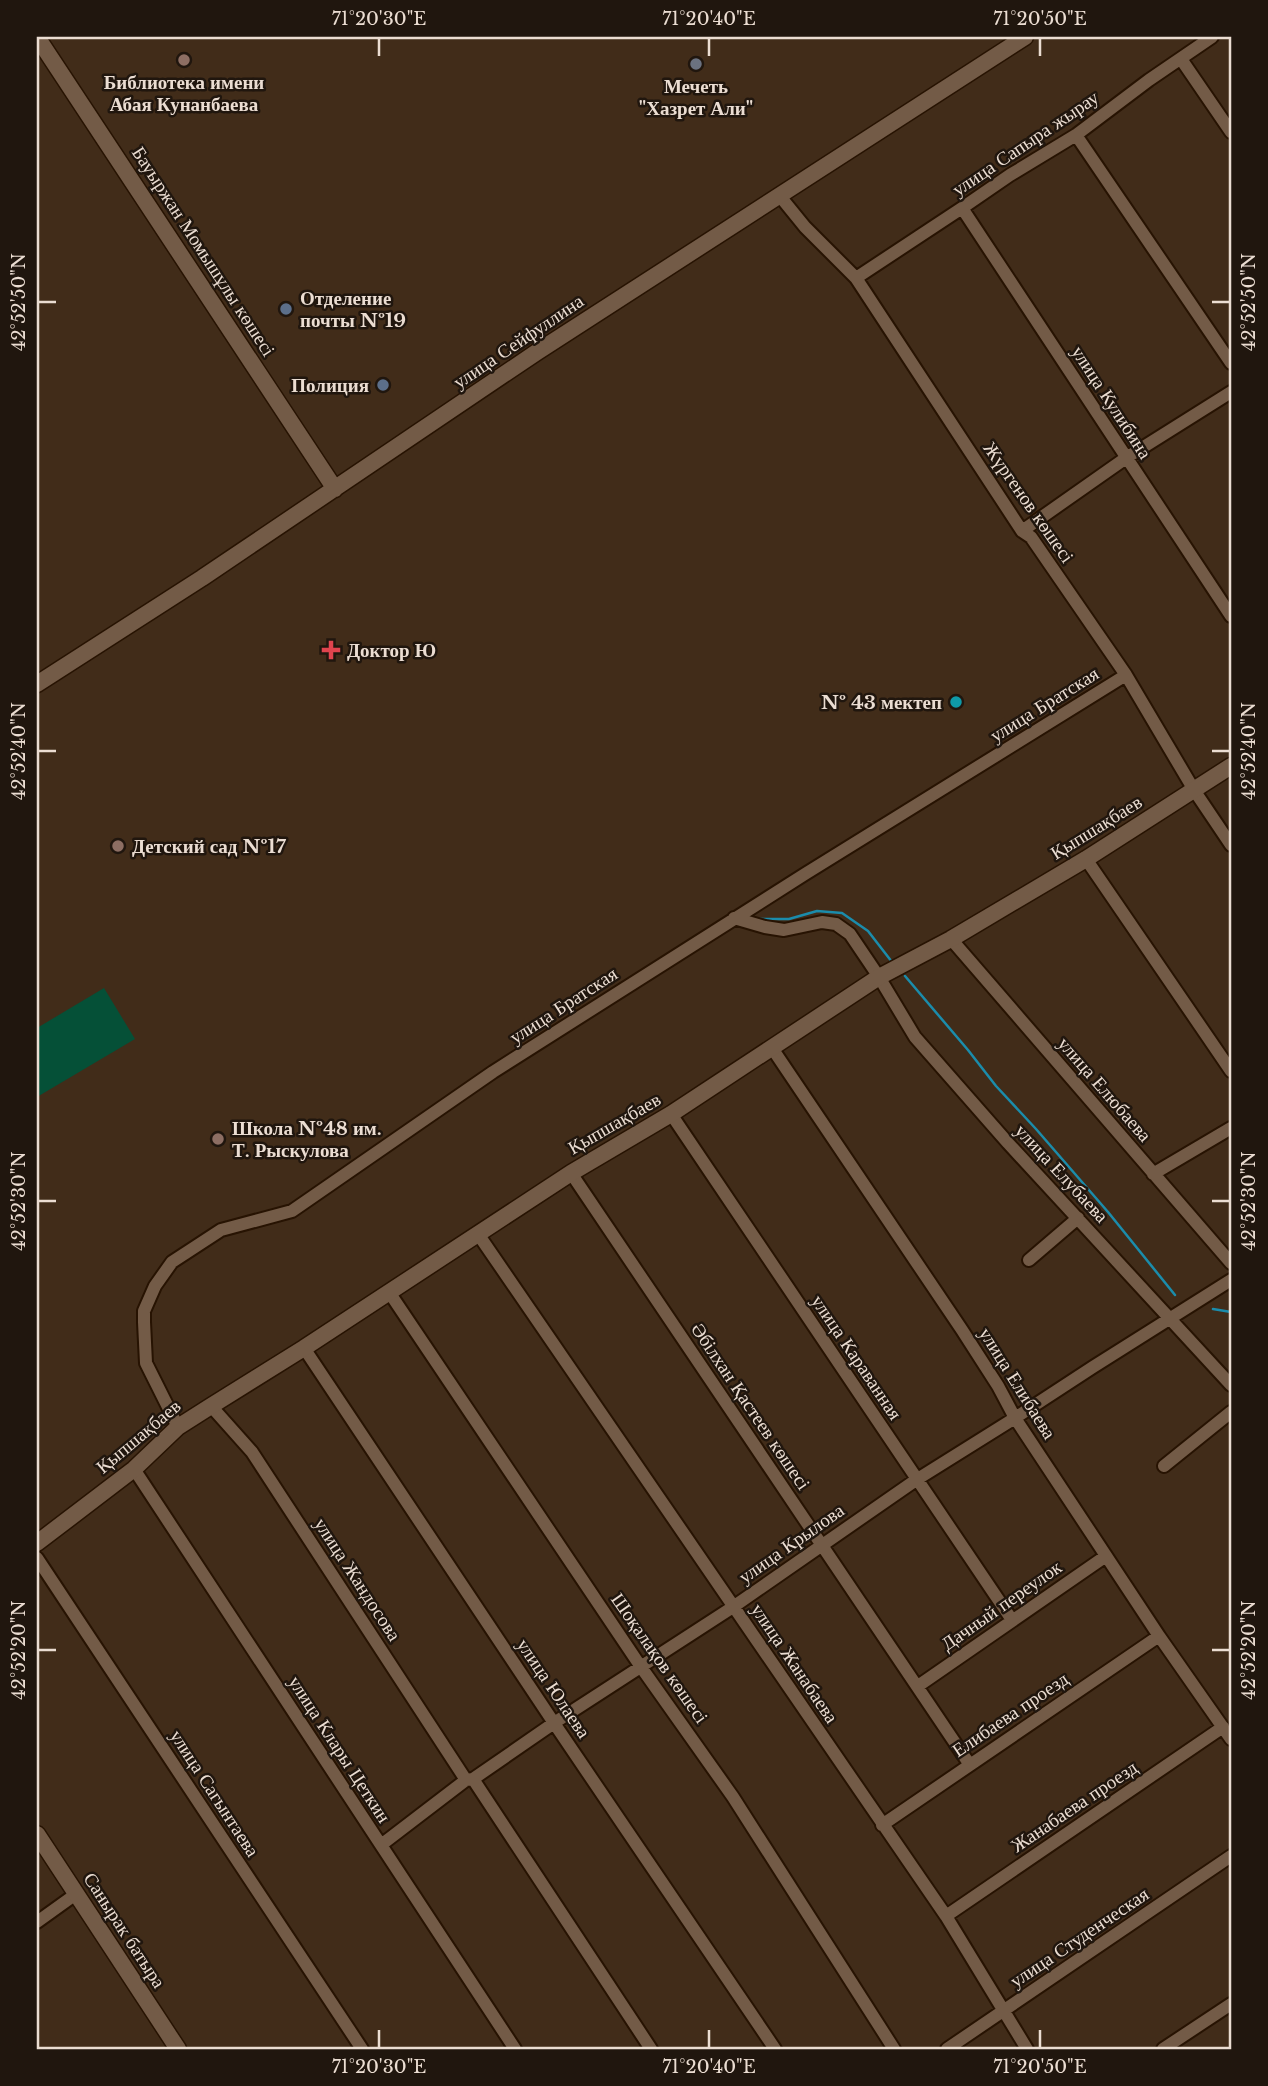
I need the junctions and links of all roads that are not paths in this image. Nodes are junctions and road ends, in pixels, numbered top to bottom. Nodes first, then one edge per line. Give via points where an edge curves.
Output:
1 (37, 37) edge
2 (1025, 37) edge
3 (1212, 37) edge
4 (1181, 59) junction
5 (1231, 132) edge
6 (1076, 135) junction
7 (779, 195) junction
8 (962, 208) junction
9 (856, 278) junction
10 (1231, 363) edge
11 (1231, 392) edge
12 (1126, 458) junction
13 (335, 489) junction
14 (1022, 531) junction
15 (1231, 616) edge
16 (1126, 675) junction
17 (37, 684) edge
18 (1231, 766) edge
19 (1194, 790) junction
20 (1231, 845) edge
21 (1086, 859) junction
22 (734, 918) junction
23 (951, 939) junction
24 (879, 977) junction
25 (772, 1048) junction
26 (1231, 1071) edge
27 (671, 1114) junction
28 (1231, 1128) edge
29 (571, 1172) junction
30 (1153, 1174) junction
31 (1078, 1219) junction
32 (478, 1234) junction
33 (1029, 1260) dead end
34 (1231, 1263) edge
35 (1231, 1280) edge
36 (389, 1292) junction
37 (1171, 1318) junction
38 (304, 1348) junction
39 (1231, 1385) edge
40 (211, 1406) junction
41 (1231, 1412) edge
42 (1015, 1419) junction
43 (178, 1427) junction
44 (1164, 1466) dead end
45 (134, 1469) junction
46 (916, 1480) junction
47 (37, 1543) edge
48 (821, 1544) junction
49 (1107, 1556) junction
50 (37, 1558) edge
51 (733, 1607) junction
52 (1012, 1620) junction
53 (1159, 1636) junction
54 (641, 1667) junction
55 (918, 1686) junction
56 (554, 1723) junction
57 (1223, 1727) junction
58 (1231, 1739) edge
59 (970, 1765) junction
60 (470, 1779) junction
61 (882, 1825) junction
62 (37, 1835) edge
63 (381, 1845) junction
64 (1231, 1856) edge
65 (76, 1894) junction
66 (946, 1916) junction
67 (37, 1922) edge
68 (1231, 2004) edge
69 (1003, 2012) junction
70 (178, 2049) edge
71 (362, 2049) edge
72 (516, 2049) edge
73 (651, 2049) edge
74 (775, 2049) edge
75 (894, 2049) edge
76 (947, 2049) edge
77 (1027, 2049) edge
78 (1163, 2049) edge

1 - 13 street, Бауыржан Момышұлы көшесі
2 - 7 street, улица Сейфуллина
3 - 4 street, улица Сапыра жырау
4 - 5 street
4 - 6 street, улица Сапыра жырау
6 - 8 street, улица Сапыра жырау
6 - 10 street
7 - 9 street, Жүргенов көшесі
7 - 13 street, улица Сейфуллина
8 - 9 street, улица Сапыра жырау
8 - 12 street, улица Кулибина
9 - 14 street, Жүргенов көшесі
11 - 12 street
12 - 14 street
12 - 15 street, улица Кулибина
13 - 17 street, улица Сейфуллина
14 - 16 street, Жүргенов көшесі via 1031,537
16 - 19 street, Жүргенов көшесі
16 - 22 street, улица Братская
18 - 19 street, Қыпшақбаев
19 - 20 street, Жүргенов көшесі
19 - 21 street, Қыпшақбаев
21 - 23 street, Қыпшақбаев
21 - 26 street
22 - 24 street, улица Елубаева via 784,930 836,923 850,934
22 - 43 street, улица Братская via 494,1072 292,1211 221,1230 172,1262 155,1286 144,1322 146,1363
23 - 24 street, Қыпшақбаев
23 - 30 street, улица Елюбаева
24 - 25 street, Қыпшақбаев
24 - 31 street, улица Елубаева via 915,1037
25 - 27 street, Қыпшақбаев
25 - 42 street, улица Елибаева via 962,1330
27 - 29 street, Қыпшақбаев
27 - 46 street, улица Караванная
28 - 30 street
29 - 32 street, Қыпшақбаев
29 - 48 street, Әбілхан Қастеев көшесі
30 - 34 street, улица Елюбаева
31 - 33 street
31 - 37 street, улица Елубаева
32 - 36 street, Қыпшақбаев
32 - 51 street, улица Жанабаева
35 - 37 street, улица Крылова
36 - 38 street, Қыпшақбаев
36 - 54 street, Шоқалақов көшесі
37 - 39 street, улица Елубаева
37 - 42 street, улица Крылова
38 - 40 street, Қыпшақбаев
38 - 56 street, улица Юлаева
40 - 43 street, Қыпшақбаев
40 - 60 street, улица Жандосова via 252,1452
41 - 44 street
42 - 46 street, улица Крылова
42 - 49 street, улица Елибаева
43 - 45 street, Қыпшақбаев
45 - 47 street, Қыпшақбаев
45 - 63 street, улица Клары Цеткин
46 - 48 street, улица Крылова
46 - 52 street, улица Караванная
48 - 51 street, улица Крылова
48 - 55 street, Әбілхан Қастеев көшесі
49 - 52 street, Дачный переулок
49 - 53 street, улица Елибаева
50 - 71 street, улица Сагынтаева
51 - 54 street, улица Крылова
51 - 61 street, улица Жанабаева
52 - 55 street, Дачный переулок
53 - 57 street, улица Елибаева
53 - 59 street, Елибаева проезд
54 - 56 street, улица Крылова
54 - 75 street, Шоқалақов көшесі via 733,1797
55 - 59 street, Әбілхан Қастеев көшесі
56 - 60 street, улица Крылова
56 - 74 street, улица Юлаева
57 - 58 street, улица Елибаева
57 - 66 street, Жанабаева проезд
59 - 61 street, Елибаева проезд
60 - 63 street, улица Крылова
60 - 73 street, улица Жандосова
61 - 66 street, улица Жанабаева
62 - 65 street, Санырак батыра
63 - 72 street, улица Клары Цеткин
64 - 69 street, улица Студенческая
65 - 67 street
65 - 70 street, Санырак батыра
66 - 69 street, улица Жанабаева
68 - 78 street
69 - 76 street, улица Студенческая
69 - 77 street, улица Жанабаева

